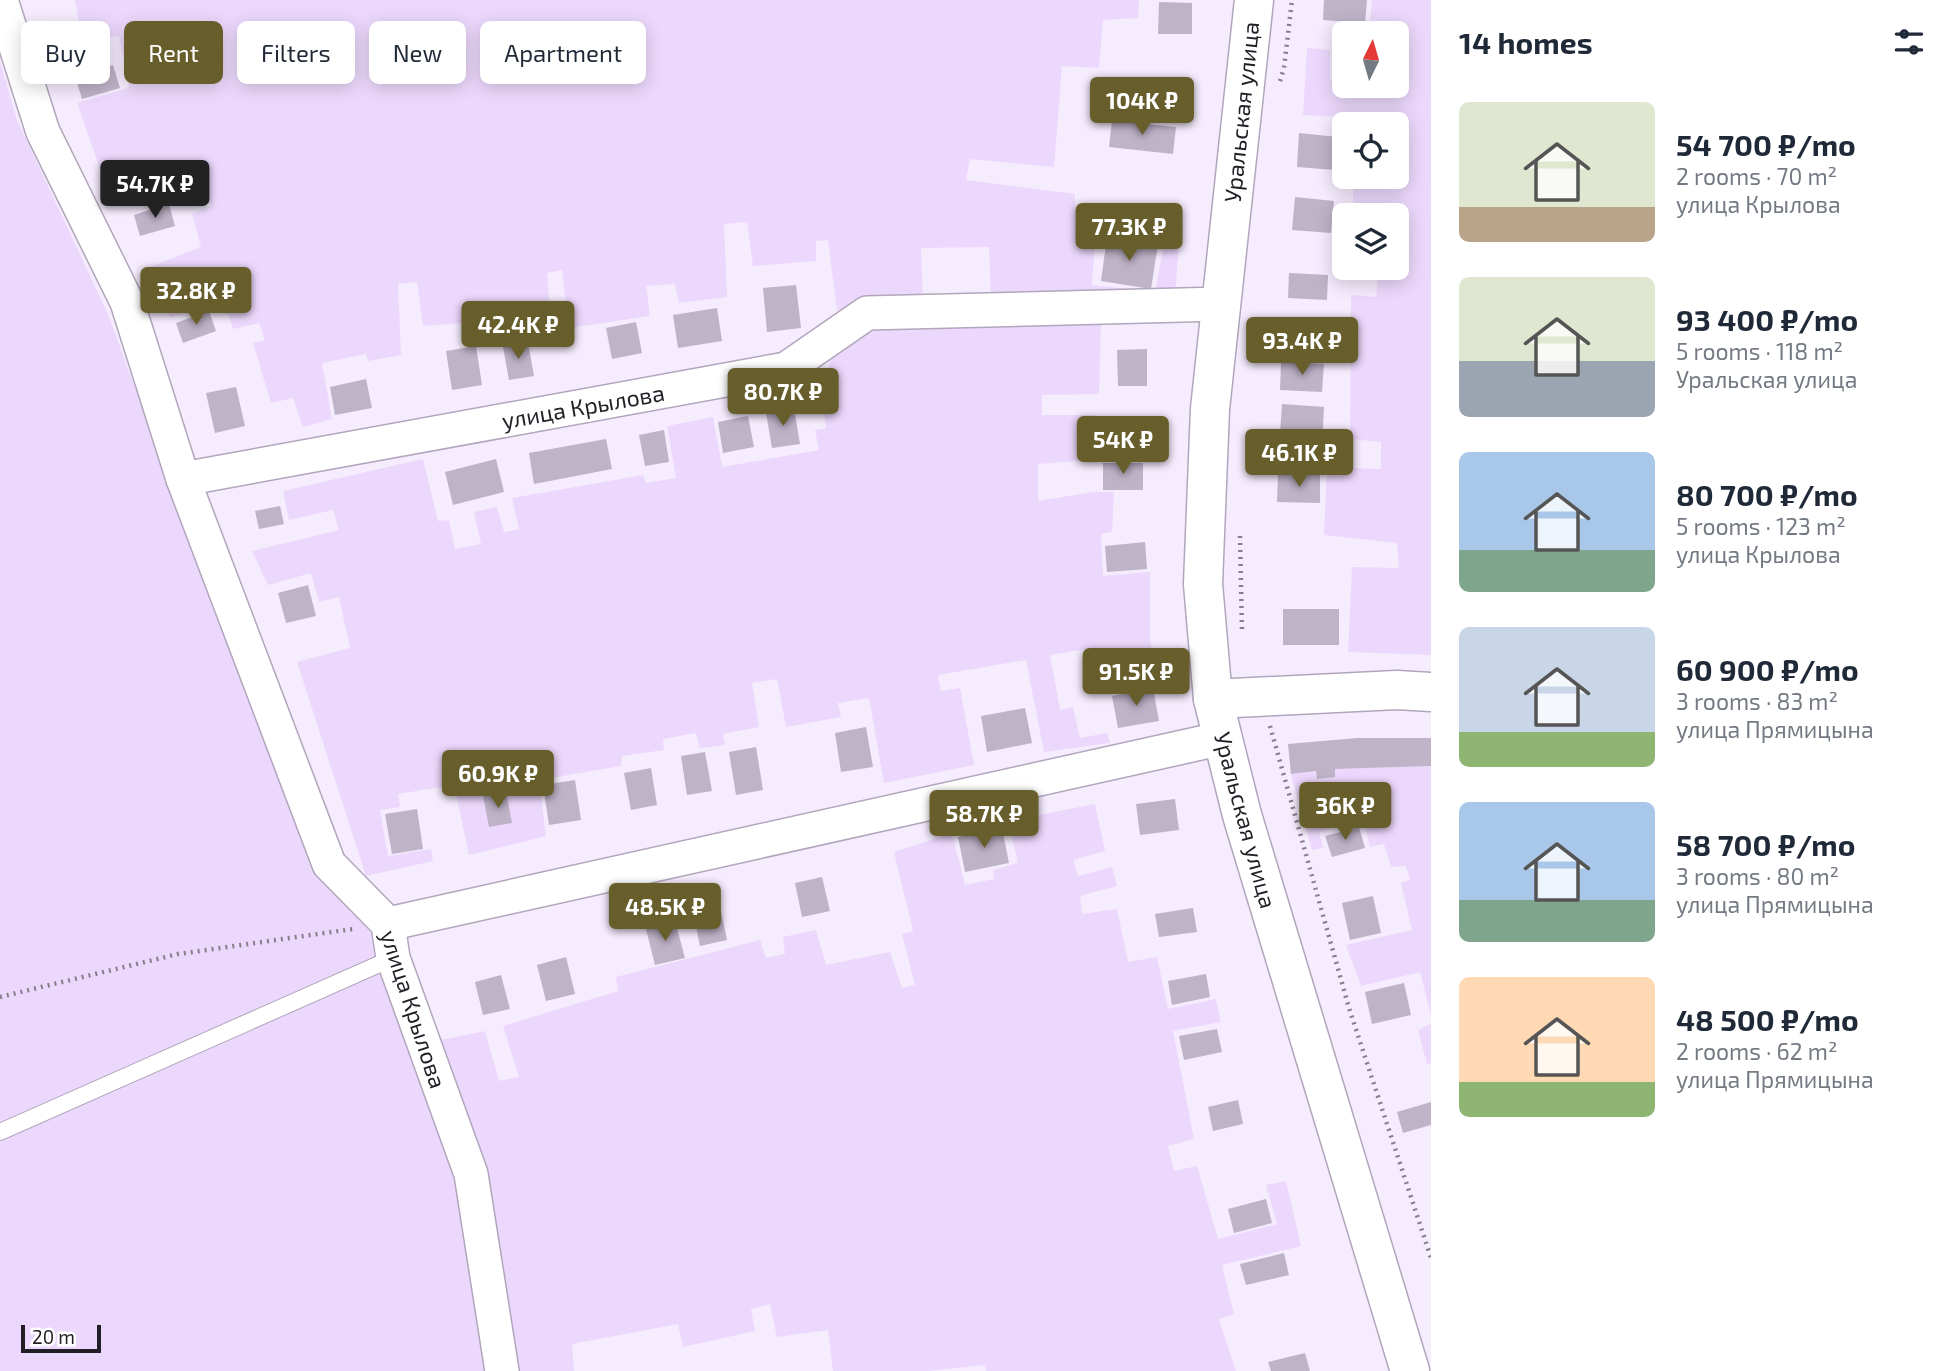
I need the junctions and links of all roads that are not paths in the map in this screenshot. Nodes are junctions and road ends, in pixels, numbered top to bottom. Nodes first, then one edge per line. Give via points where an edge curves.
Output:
1 (1, 0) edge
2 (1254, 0) edge
3 (1221, 304) junction
4 (183, 479) junction
5 (1431, 692) edge
6 (1213, 699) junction
7 (1223, 738) junction
8 (387, 924) junction
9 (393, 958) junction
10 (0, 1132) edge
11 (502, 1371) edge
12 (1410, 1371) edge

1 - 4 street, улица Крылова via 43,132 127,302
2 - 3 main road, Уральская улица
3 - 4 street, улица Крылова via 867,313 786,369
3 - 6 main road, Уральская улица via 1210,409 1203,584
4 - 8 street, улица Крылова via 329,864
5 - 6 main road
6 - 7 main road, Уральская улица
7 - 8 street
7 - 12 main road, Уральская улица via 1242,815
8 - 9 street, улица Крылова
9 - 10 lane
9 - 11 street, улица Крылова via 471,1174

